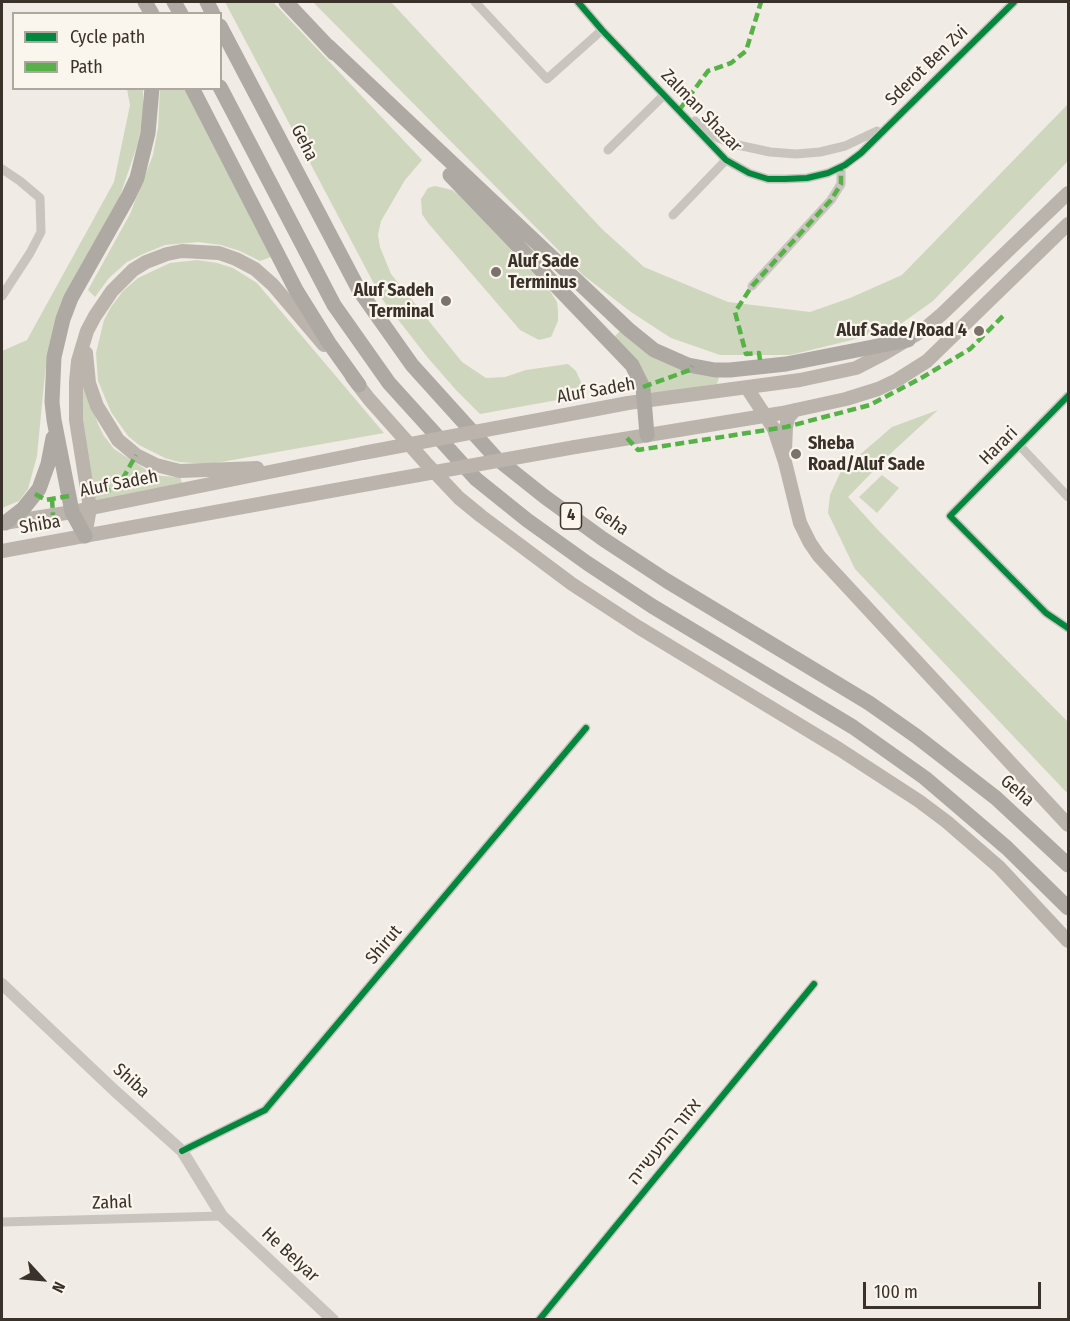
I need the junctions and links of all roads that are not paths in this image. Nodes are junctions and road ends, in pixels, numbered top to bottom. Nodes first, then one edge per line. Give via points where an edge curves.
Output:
1 (286, 2) edge
2 (475, 2) edge
3 (578, 2) edge
4 (1014, 2) edge
5 (602, 30) junction
6 (222, 31) edge
7 (328, 46) junction
8 (152, 90) edge
9 (193, 90) edge
10 (222, 90) edge
11 (664, 95) junction
12 (887, 126) junction
13 (608, 150) dead end
14 (726, 160) junction
15 (841, 167) junction
16 (2, 169) edge
17 (1068, 193) edge
18 (673, 215) dead end
19 (1068, 224) edge
20 (752, 286) dead end
21 (2, 296) edge
22 (95, 316) junction
23 (908, 340) junction
24 (359, 385) junction
25 (747, 388) junction
26 (1068, 396) edge
27 (644, 402) junction
28 (795, 410) junction
29 (767, 415) junction
30 (54, 420) junction
31 (647, 435) junction
32 (1020, 446) junction
33 (785, 462) junction
34 (298, 466) junction
35 (1068, 497) edge
36 (90, 508) junction
37 (72, 512) junction
38 (3, 524) edge
39 (85, 536) junction
40 (2, 551) edge
41 (1068, 628) edge
42 (586, 728) dead end
43 (1068, 825) edge
44 (1068, 865) edge
45 (1068, 908) edge
46 (1068, 941) edge
47 (2, 984) edge
48 (814, 984) dead end
49 (182, 1151) junction
50 (222, 1216) junction
51 (2, 1222) edge
52 (333, 1320) edge
53 (539, 1320) edge

1 - 7 highway
2 - 5 street via 547,79
3 - 5 street, Zalman Shazar
4 - 12 street, Sderot Ben Zvi
5 - 11 street, Zalman Shazar
6 - 44 highway, Geha / 4 via 359,290 412,365 496,458 629,556 916,736 996,798
7 - 23 highway via 654,350 688,365 730,370 786,364
7 - 27 highway via 619,351 637,374
8 - 30 highway via 148,133 137,178 79,283 57,338
9 - 24 highway via 296,290
10 - 45 highway, 4 via 334,305 389,383 476,479 587,563 853,727 925,778 1007,848
11 - 12 street, Zalman Shazar via 718,138 770,152 820,152 844,146
11 - 13 street
11 - 14 street, Zalman Shazar
12 - 15 street, Zalman Shazar
14 - 15 street, Zalman Shazar via 749,174 768,178 807,178
14 - 18 street
15 - 20 street via 841,184 831,200
16 - 21 street via 40,198 41,232
17 - 23 main road, Aluf Sadeh via 942,314
19 - 28 main road via 927,361 878,389
22 - 24 main road via 119,284 146,262 182,251 219,253 264,276
22 - 34 main road via 86,352 89,383 103,417 130,451 156,465 180,471
22 - 36 main road via 81,347 75,402
23 - 25 main road, Aluf Sadeh via 856,368
24 - 46 main road via 425,462 481,516 638,627 919,801 999,867
25 - 27 main road, Aluf Sadeh
25 - 29 main road
26 - 32 street, Harari
27 - 31 highway
27 - 34 main road, Aluf Sadeh, bridge
28 - 29 main road
28 - 33 main road via 786,427
29 - 31 main road
29 - 33 main road
30 - 37 highway
30 - 38 highway via 52,448 42,481 30,502
31 - 39 main road, bridge
32 - 35 street
32 - 41 street, Harari via 950,516 1046,613
33 - 43 main road via 800,523 819,556
34 - 36 main road, Aluf Sadeh
36 - 37 main road, Aluf Sadeh
36 - 39 main road
37 - 38 main road, Shiba
37 - 39 highway
39 - 40 main road, Shiba
42 - 49 street, Shirut via 265,1110
47 - 49 street, Shiba
48 - 53 street, אזור התעשייה
49 - 50 street, Shiba
50 - 51 street, Zahal
50 - 52 street, He BeIyar

